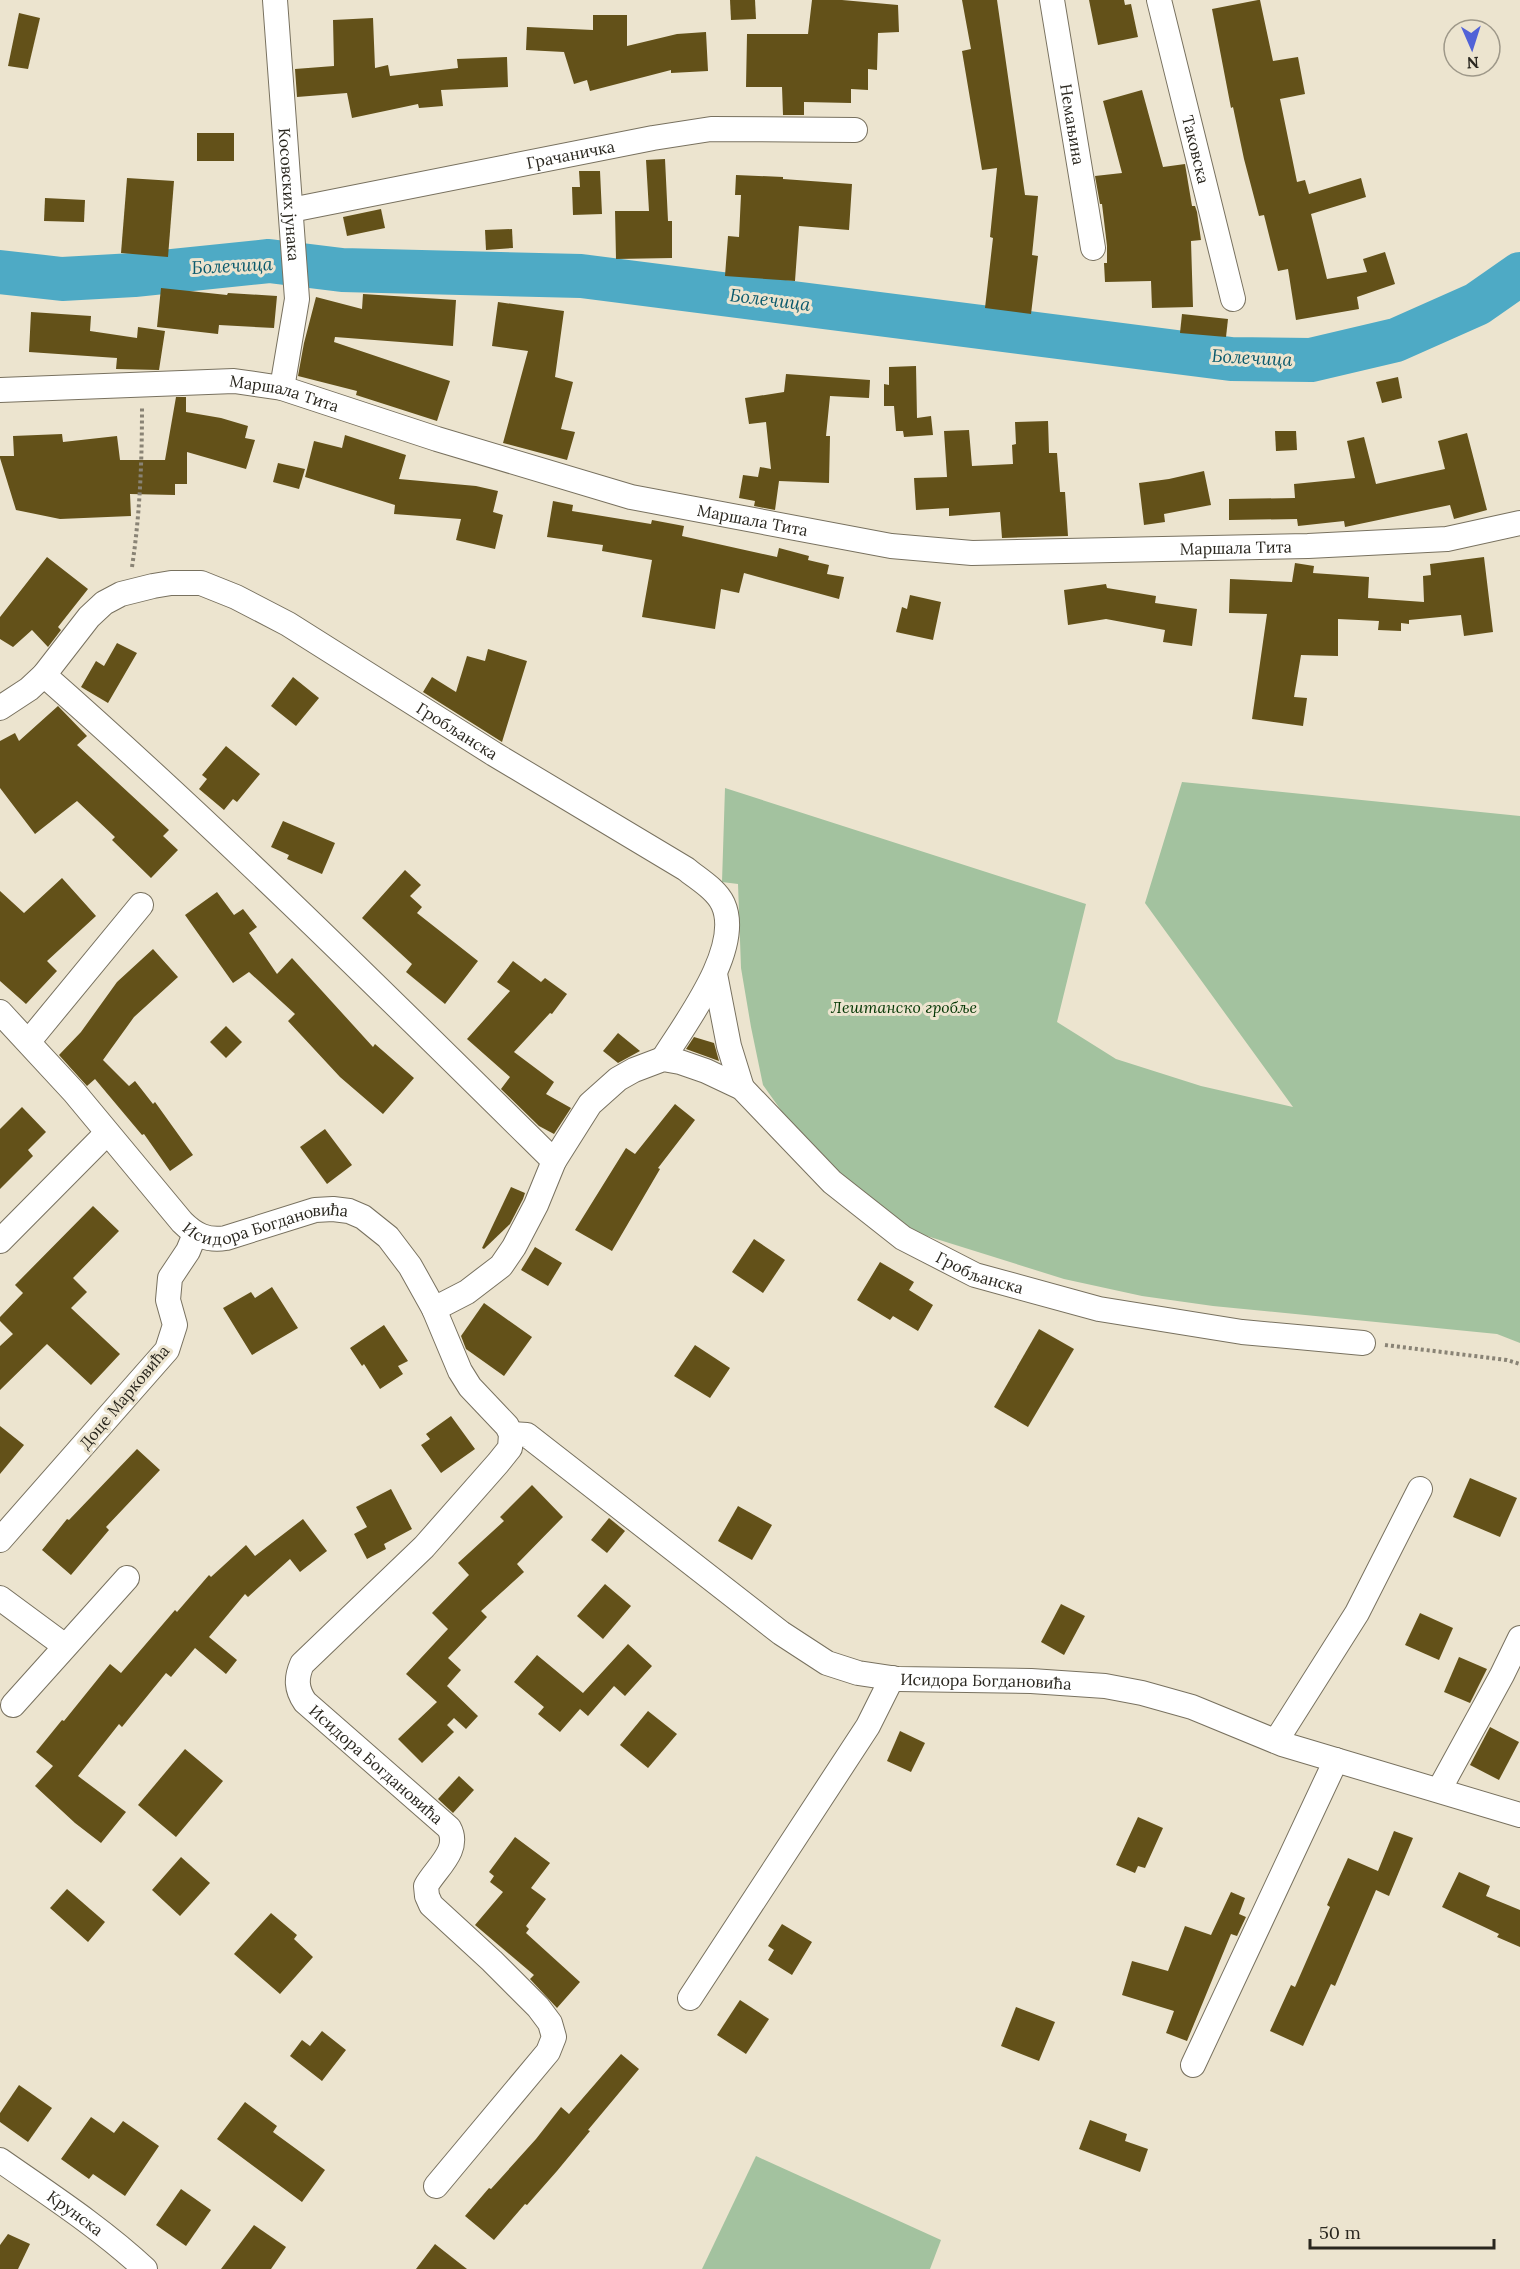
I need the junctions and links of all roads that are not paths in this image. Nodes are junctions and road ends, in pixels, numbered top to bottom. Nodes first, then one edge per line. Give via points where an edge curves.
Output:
1 (275, 0) edge
2 (1052, 0) edge
3 (1159, 0) edge
4 (855, 130) dead end
5 (291, 210) junction
6 (1093, 248) dead end
7 (1233, 299) dead end
8 (282, 388) junction
9 (0, 390) edge
10 (1520, 523) edge
11 (44, 675) junction
12 (0, 708) edge
13 (141, 905) dead end
14 (715, 974) junction
15 (0, 1012) edge
16 (29, 1041) junction
17 (663, 1059) junction
18 (742, 1088) junction
19 (107, 1133) junction
20 (554, 1161) junction
21 (195, 1234) junction
22 (0, 1241) edge
23 (434, 1309) junction
24 (1363, 1343) road end
25 (511, 1434) junction
26 (1420, 1489) dead end
27 (0, 1540) edge
28 (127, 1578) dead end
29 (0, 1598) edge
30 (1520, 1638) edge
31 (64, 1647) junction
32 (892, 1678) junction
33 (13, 1705) dead end
34 (1276, 1741) junction
35 (1336, 1760) junction
36 (1438, 1790) junction
37 (1520, 1815) edge
38 (690, 1998) dead end
39 (1193, 2065) dead end
40 (0, 2160) edge
41 (436, 2186) dead end
42 (146, 2269) edge

1 - 5 street, Косовских јунака
2 - 6 street, Немањина
3 - 7 street, Таковска
4 - 5 street, Грачаничка via 711,129
5 - 8 street, Косовских јунака via 297,299
8 - 9 street, Маршала Тита via 234,381
8 - 10 street, Маршала Тита via 631,497 891,546 972,553 1308,546 1447,539
11 - 12 street, Гробљанска
11 - 14 street, Гробљанска via 89,617 121,594 171,583 201,583 236,597 288,624 708,886 723,903 726,943
11 - 20 street via 134,754
13 - 16 street
14 - 17 street, Гробљанска
14 - 18 street
15 - 16 street, Исидора Богдановића
16 - 19 street, Исидора Богдановића
17 - 18 street, Гробљанска via 706,1071
17 - 20 street via 618,1079 590,1104
18 - 24 street, Гробљанска via 832,1182 903,1238 975,1275 1099,1309 1242,1332
19 - 21 street, Исидора Богдановића
19 - 22 street
20 - 23 street via 536,1205 501,1266
21 - 23 street, Исидора Богдановића via 214,1239 315,1210 349,1211 388,1237
21 - 27 street, Доце Марковића via 170,1278 168,1300 175,1325 167,1350
23 - 25 street, Исидора Богдановића via 460,1371
25 - 32 street, Исидора Богдановића via 527,1435 781,1633 827,1663
25 - 41 street, Исидора Богдановића via 510,1448 424,1547 302,1664 297,1675 305,1702 449,1828 452,1845 426,1886 428,1902 538,2007 550,2023 554,2037 548,2052
26 - 34 street via 1357,1613
28 - 31 street
29 - 31 street
30 - 36 street
31 - 33 street
32 - 34 street, Исидора Богдановића via 1105,1686 1192,1707
32 - 38 street via 868,1726
34 - 35 street, Исидора Богдановића
35 - 36 street, Исидора Богдановића
35 - 39 street
36 - 37 street, Исидора Богдановића
40 - 42 street, Крунска via 88,2221

